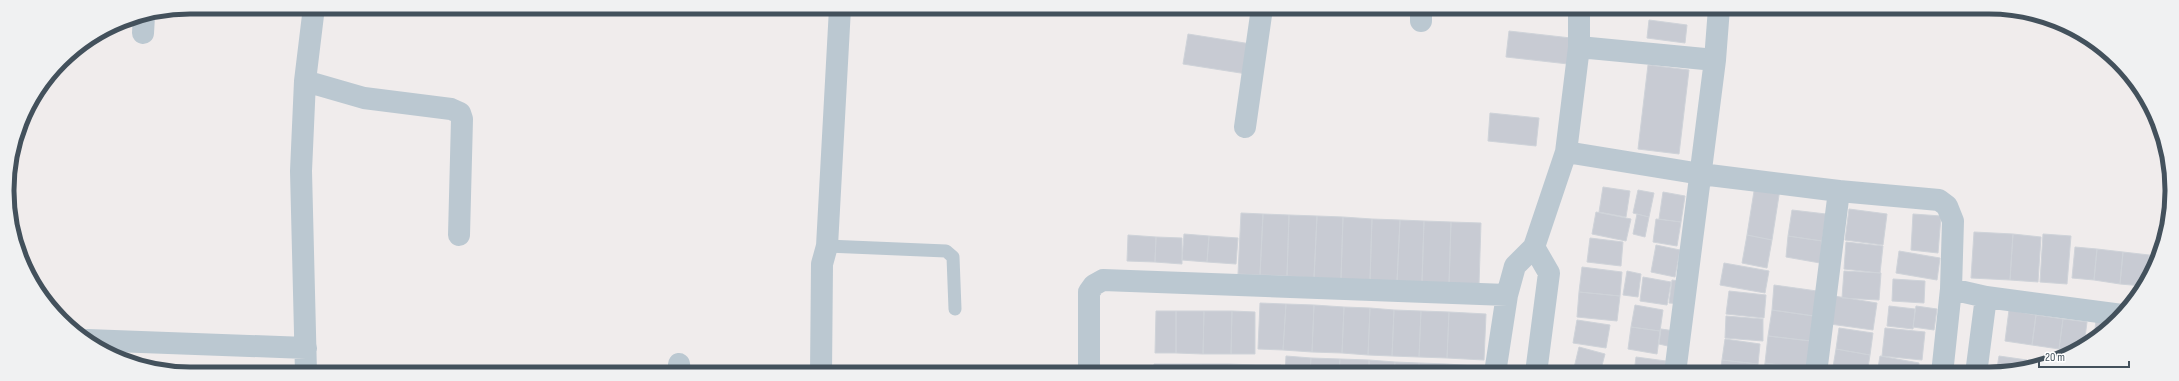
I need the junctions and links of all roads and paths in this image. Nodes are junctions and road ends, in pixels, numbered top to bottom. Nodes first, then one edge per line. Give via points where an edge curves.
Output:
1 (313, 14) edge
2 (840, 14) edge
3 (1261, 14) edge
4 (1579, 14) edge
5 (1719, 14) edge
6 (1579, 47) junction
7 (1715, 60) junction
8 (305, 80) junction
9 (1246, 127) dead end
10 (1566, 152) junction
11 (1701, 174) junction
12 (1839, 191) junction
13 (459, 235) dead end
14 (827, 246) junction
15 (1534, 247) junction
16 (1951, 289) junction
17 (1507, 295) junction
18 (1986, 297) junction
19 (955, 309) dead end
20 (2114, 314) edge
21 (98, 340) edge
22 (306, 348) junction
23 (306, 367) edge
24 (822, 367) edge
25 (1089, 367) edge
26 (1496, 367) edge
27 (1537, 367) edge
28 (1677, 367) edge
29 (1817, 367) edge
30 (1943, 367) edge
31 (1977, 367) edge

1 - 8 street
2 - 14 street
3 - 9 street
4 - 6 street
5 - 7 street
6 - 7 street
6 - 10 street
7 - 11 street
8 - 13 street via 364,98 460,112 462,120
8 - 22 street via 301,171
10 - 11 street
10 - 15 street
11 - 12 street
11 - 28 street
12 - 16 street via 1938,200 1947,206 1953,221
12 - 29 street
14 - 19 lane via 946,251 953,258
14 - 24 street via 822,264
15 - 17 street via 1515,266
15 - 27 street via 1549,273
16 - 18 street
16 - 30 street
17 - 25 street via 1103,280 1094,285 1089,292
17 - 26 street
18 - 20 street
18 - 31 street
21 - 22 street
22 - 23 street

